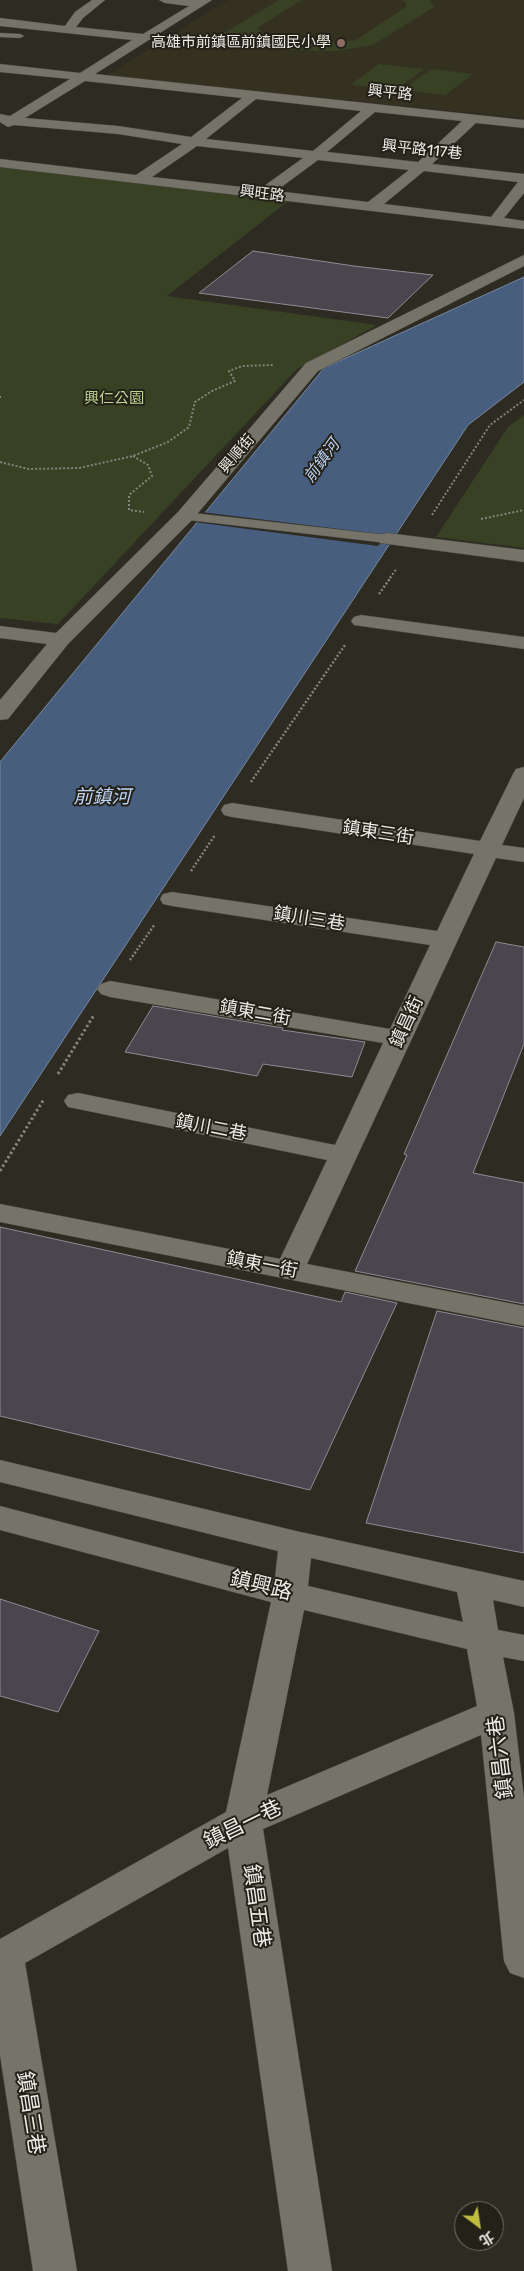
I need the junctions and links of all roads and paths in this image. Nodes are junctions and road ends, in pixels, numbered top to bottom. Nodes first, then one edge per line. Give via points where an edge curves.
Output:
1 (99, 0) edge
2 (165, 0) edge
3 (203, 2) edge
4 (0, 22) edge
5 (68, 30) junction
6 (0, 35) edge
7 (20, 36) dead end
8 (144, 38) junction
9 (0, 68) edge
10 (84, 76) junction
11 (252, 96) junction
12 (372, 108) junction
13 (473, 118) junction
14 (6, 119) edge
15 (524, 124) edge
16 (0, 128) edge
17 (194, 142) junction
18 (316, 155) junction
19 (0, 163) edge
20 (421, 167) junction
21 (524, 178) edge
22 (139, 179) junction
23 (524, 183) edge
24 (263, 194) junction
25 (371, 207) junction
26 (494, 222) junction
27 (524, 225) edge
28 (524, 260) edge
29 (312, 367) junction
30 (524, 400) edge
31 (134, 456) junction
32 (0, 462) edge
33 (189, 516) junction
34 (387, 539) joint
35 (415, 542) junction
36 (524, 556) edge
37 (361, 621) junction
38 (0, 632) edge
39 (61, 640) junction
40 (524, 643) edge
41 (0, 714) edge
42 (524, 774) edge
43 (232, 810) junction
44 (488, 850) junction
45 (524, 855) edge
46 (172, 899) junction
47 (445, 940) junction
48 (110, 989) junction
49 (399, 1038) junction
50 (55, 1080) dead end
51 (45, 1096) dead end
52 (78, 1101) dead end
53 (344, 1155) junction
54 (0, 1171) edge
55 (0, 1213) edge
56 (290, 1270) junction
57 (524, 1316) edge
58 (0, 1471) edge
59 (0, 1518) edge
60 (296, 1543) junction
61 (473, 1584) junction
62 (290, 1594) junction
63 (524, 1594) edge
64 (484, 1640) junction
65 (524, 1648) edge
66 (496, 1713) junction
67 (243, 1821) junction
68 (2, 1956) edge
69 (524, 1961) edge
70 (55, 2271) edge
71 (310, 2271) edge

1 - 5 street via 79,15
2 - 3 street
3 - 8 street
4 - 5 street
5 - 8 street
6 - 7 lane
8 - 10 street
9 - 10 street, 興平路
10 - 11 street, 興平路
10 - 14 street
11 - 12 street, 興平路
11 - 17 street
12 - 13 street, 興平路
12 - 18 street
13 - 15 street, 興平路
13 - 20 street
14 - 16 street
14 - 17 street, 興平路117巷 via 118,130
17 - 18 street, 興平路117巷
17 - 22 street
18 - 20 street, 興平路117巷
18 - 24 street
19 - 22 street, 興旺路
20 - 21 street, 興平路117巷
20 - 25 street
22 - 24 street, 興旺路
23 - 26 street
24 - 25 street, 興旺路
25 - 26 street, 興旺路
26 - 27 street, 興旺路
28 - 29 street, 興順街
29 - 31 path via 250,365 229,370 235,381 195,402 189,426 168,442
29 - 33 street, 興順街
30 - 35 path via 490,424
31 - 32 path via 79,468 28,469
31 - 33 path via 148,465 152,476 129,495 130,510
33 - 34 lane
33 - 39 street, 興順街
34 - 35 street
35 - 36 street
35 - 37 path
37 - 40 street
37 - 43 path
38 - 39 street
39 - 41 street, 興順街
42 - 44 street, 鎮昌街
43 - 44 street, 鎮東三街
43 - 46 path
44 - 45 street, 鎮東三街
44 - 47 street, 鎮昌街
46 - 47 street, 鎮川三巷
46 - 48 path
47 - 49 street, 鎮昌街
48 - 49 street, 鎮東二街
48 - 50 path
49 - 53 street, 鎮昌街
51 - 54 path
52 - 53 street, 鎮川二巷
53 - 56 street, 鎮昌街
55 - 56 street, 鎮東一街
56 - 57 street, 鎮東一街
58 - 60 street
59 - 62 street, 鎮興路
60 - 61 street
60 - 62 street, 鎮昌五巷
61 - 63 street
61 - 64 street, 鎮昌六巷
62 - 64 street, 鎮興路
62 - 67 street, 鎮昌五巷
64 - 65 street, 鎮興路
64 - 66 street, 鎮昌六巷
66 - 67 street, 鎮昌一巷
66 - 69 street, 鎮昌六巷
67 - 68 street, 鎮昌一巷
67 - 71 street, 鎮昌五巷
68 - 70 street, 鎮昌三巷

